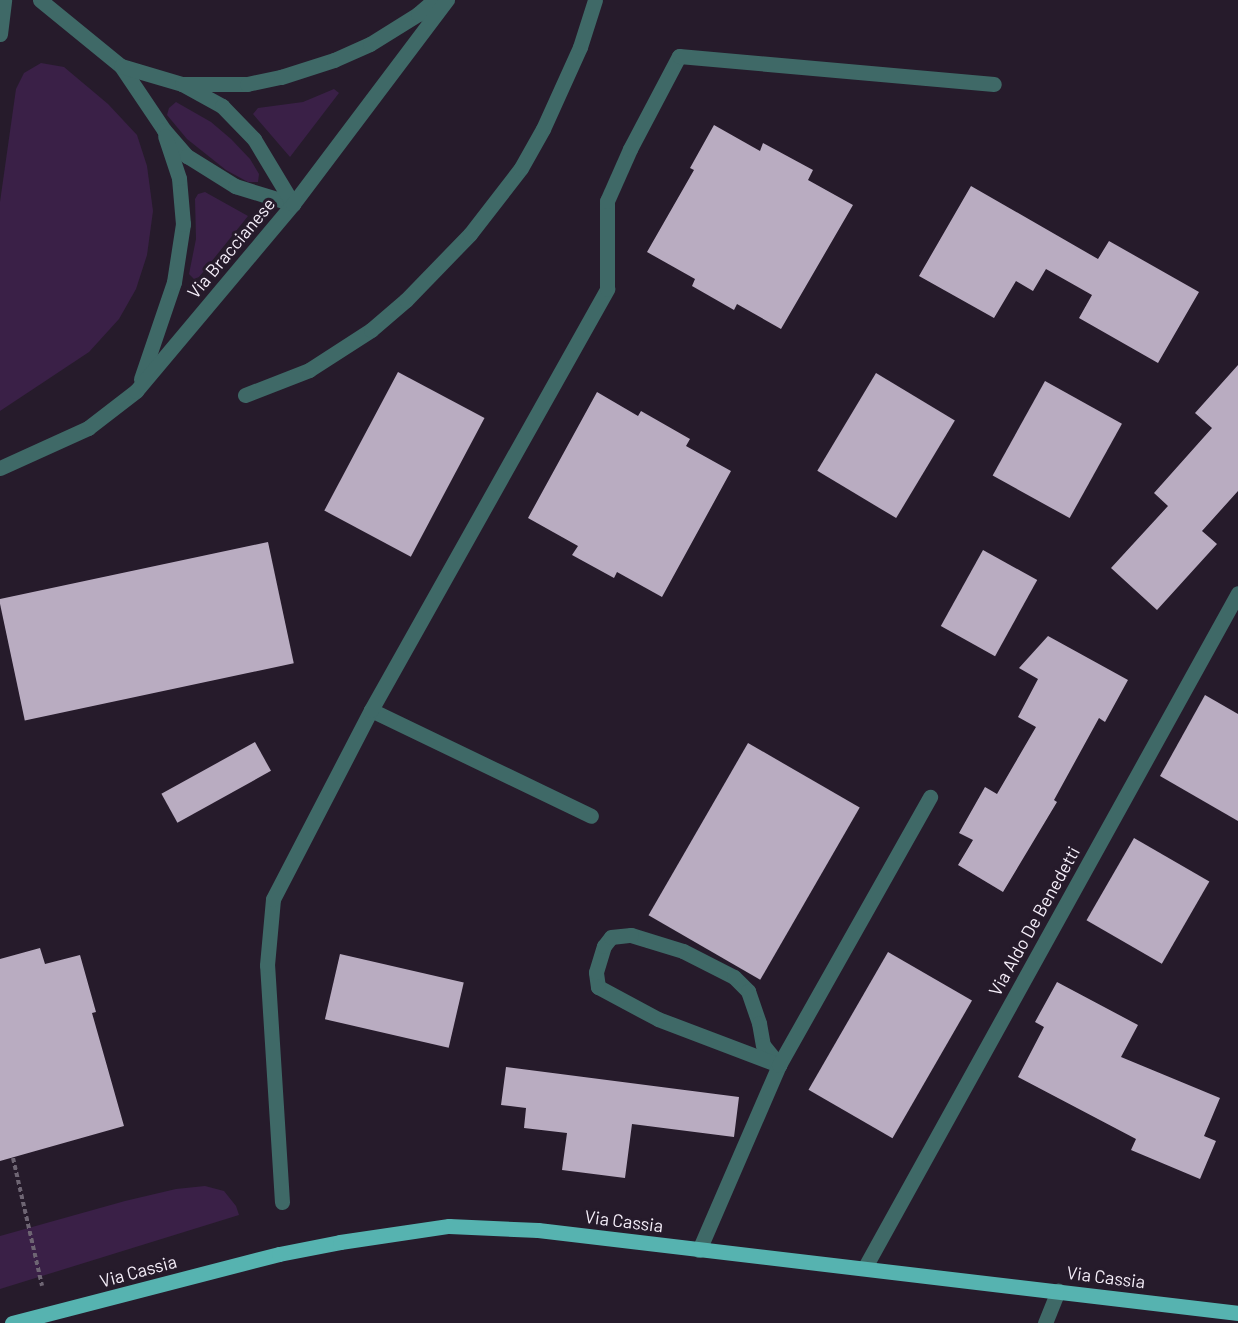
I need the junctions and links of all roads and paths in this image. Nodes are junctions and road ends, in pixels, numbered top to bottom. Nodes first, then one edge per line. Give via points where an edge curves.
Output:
1 (4, 0) edge
2 (40, 0) edge
3 (434, 0) edge
4 (447, 0) edge
5 (595, 0) edge
6 (0, 34) edge
7 (121, 66) junction
8 (182, 84) junction
9 (994, 84) dead end
10 (164, 130) junction
11 (293, 204) junction
12 (136, 391) junction
13 (245, 395) dead end
14 (0, 468) edge
15 (1238, 593) edge
16 (371, 710) junction
17 (930, 798) dead end
18 (591, 816) dead end
19 (779, 1065) junction
20 (13, 1158) dead end
21 (282, 1202) dead end
22 (699, 1250) junction
23 (865, 1267) junction
24 (1058, 1290) junction
25 (1238, 1313) edge
26 (49, 1314) junction
27 (12, 1323) edge
28 (1045, 1323) edge

1 - 6 street
2 - 7 street
3 - 8 street via 370,44 334,60 247,84
4 - 11 street, Via Braccianese
5 - 13 street via 575,58 543,129 520,168 470,234 406,300 363,336 309,370
7 - 8 street
7 - 10 street
8 - 11 street via 238,119
9 - 16 street via 679,56 607,201 607,289
10 - 11 street via 187,156 211,173 235,186
10 - 12 street via 183,201 181,240 164,317
11 - 12 street, Via Braccianese
12 - 14 street, Via Braccianese via 88,428
15 - 23 street, Via Aldo De Benedetti
16 - 18 street
16 - 21 street via 273,899 267,965
17 - 19 street
19 - 19 street via 658,1019 598,987 596,972 604,946 611,937 632,935 682,951 734,977 748,991 763,1045
19 - 22 street
20 - 26 path
22 - 23 main road, Via Cassia
22 - 26 main road, Via Cassia via 538,1230 449,1226 279,1254
23 - 24 main road, Via Cassia
24 - 25 main road, Via Cassia
24 - 28 street
26 - 27 main road, Via Cassia

